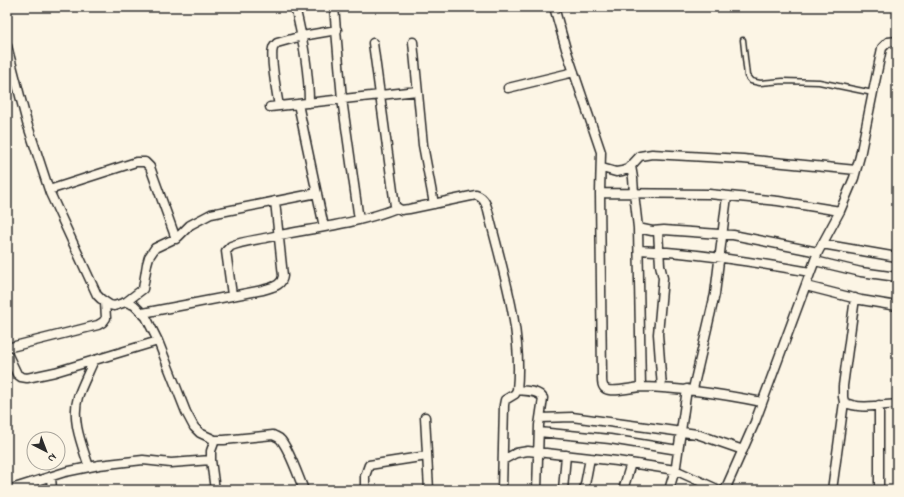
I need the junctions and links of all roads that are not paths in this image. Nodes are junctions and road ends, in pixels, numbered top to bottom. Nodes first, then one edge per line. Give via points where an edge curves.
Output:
1 (295, 7) edge
2 (334, 7) edge
3 (554, 7) edge
4 (337, 30) junction
5 (302, 36) junction
6 (743, 40) dead end
7 (897, 40) edge
8 (373, 42) dead end
9 (413, 42) dead end
10 (7, 46) edge
11 (574, 72) junction
12 (508, 88) dead end
13 (417, 91) junction
14 (873, 93) junction
15 (379, 95) junction
16 (342, 99) junction
17 (309, 103) junction
18 (298, 104) junction
19 (279, 106) junction
20 (270, 107) dead end
21 (631, 166) junction
22 (602, 168) junction
23 (856, 170) junction
24 (49, 190) junction
25 (316, 193) junction
26 (600, 193) junction
27 (634, 193) junction
28 (727, 196) junction
29 (275, 201) junction
30 (434, 204) junction
31 (397, 208) junction
32 (840, 211) junction
33 (359, 220) junction
34 (324, 226) junction
35 (638, 228) junction
36 (658, 231) junction
37 (722, 234) junction
38 (278, 235) junction
39 (176, 238) junction
40 (822, 244) junction
41 (639, 250) junction
42 (658, 251) junction
43 (818, 252) junction
44 (897, 257) edge
45 (719, 258) junction
46 (815, 261) junction
47 (810, 272) junction
48 (897, 277) edge
49 (806, 286) junction
50 (232, 295) junction
51 (855, 298) junction
52 (126, 302) junction
53 (105, 303) junction
54 (897, 306) edge
55 (143, 313) junction
56 (158, 341) junction
57 (7, 348) edge
58 (7, 353) edge
59 (94, 360) junction
60 (641, 387) junction
61 (662, 388) junction
62 (690, 389) junction
63 (516, 390) junction
64 (762, 402) junction
65 (844, 402) junction
66 (897, 404) edge
67 (879, 405) junction
68 (425, 417) dead end
69 (540, 418) junction
70 (539, 432) junction
71 (681, 432) junction
72 (215, 440) junction
73 (678, 450) junction
74 (743, 450) junction
75 (538, 452) junction
76 (566, 455) junction
77 (427, 456) junction
78 (590, 458) junction
79 (211, 460) junction
80 (503, 460) junction
81 (631, 462) junction
82 (89, 467) junction
83 (675, 470) junction
84 (51, 477) junction
85 (8, 490) edge
86 (52, 490) edge
87 (215, 490) edge
88 (304, 490) edge
89 (365, 490) edge
90 (429, 490) edge
91 (502, 490) edge
92 (537, 490) edge
93 (563, 490) edge
94 (584, 490) edge
95 (623, 490) edge
96 (669, 490) edge
97 (719, 490) edge
98 (725, 490) edge
99 (832, 490) edge
100 (880, 490) edge

1 - 5 street
2 - 4 street
3 - 11 street
4 - 5 street
4 - 16 street
5 - 17 street
5 - 19 street via 277,43 273,48
6 - 14 lane via 747,76 751,81 819,82
7 - 14 street via 888,42 882,48
8 - 15 street
9 - 13 street
10 - 24 street via 27,123
11 - 12 street
11 - 22 street via 601,152
13 - 15 street
13 - 30 street via 423,145
14 - 23 street
15 - 16 street
15 - 31 street
16 - 17 street
16 - 33 street
17 - 18 street
18 - 19 street
18 - 25 street
19 - 20 street
21 - 22 street via 616,172
21 - 23 street via 640,156 652,154 743,159
21 - 27 street
22 - 26 street
23 - 32 street
24 - 39 street via 136,162 145,162 150,167
24 - 53 street via 98,295
25 - 29 street
25 - 34 street
26 - 27 street
26 - 60 street via 602,384 607,390
27 - 28 street
27 - 35 street
28 - 32 street
28 - 37 street
29 - 38 street
29 - 39 street via 211,214 190,225
30 - 31 street via 401,210
30 - 63 street via 476,195 486,204 515,325
31 - 33 street
32 - 40 street
33 - 34 street
34 - 38 street
35 - 36 street
35 - 41 street
36 - 37 street
36 - 42 street
37 - 43 street
37 - 45 street
38 - 50 street via 282,281 280,284
38 - 50 street via 228,248 226,256
39 - 52 street via 155,248 147,264 143,289
40 - 43 street
40 - 44 street
41 - 42 street
41 - 60 street
42 - 45 street
42 - 61 street via 664,278 658,334
43 - 46 street
45 - 47 street
45 - 62 street via 715,294
46 - 47 street
46 - 48 street
47 - 49 street
49 - 51 street
49 - 64 street
50 - 55 street
51 - 54 street
51 - 65 street via 843,386
52 - 53 street via 114,306
52 - 55 street
53 - 57 street via 106,318 98,325
55 - 56 street
56 - 59 street
56 - 72 street via 190,420 200,433
58 - 59 street via 21,378
59 - 82 street via 78,398 76,415
60 - 61 street
61 - 62 street
62 - 64 street
62 - 71 street
63 - 69 street via 537,392 542,395
63 - 80 street via 504,405
64 - 74 street
65 - 67 street via 860,406
65 - 99 street
66 - 67 street
67 - 100 street
68 - 77 street
69 - 70 street
69 - 71 street via 572,417
70 - 73 street
70 - 75 street
71 - 73 street
71 - 74 street via 703,435
72 - 79 street
72 - 88 street via 273,435 278,437 287,450
73 - 83 street
74 - 98 street
75 - 76 street
75 - 80 street via 522,452
75 - 92 street
76 - 78 street
76 - 93 street
77 - 89 street via 369,465 364,476
77 - 90 street
78 - 81 street
78 - 94 street
79 - 82 street via 171,463 142,460
79 - 87 street
80 - 91 street
81 - 83 street
81 - 95 street
82 - 84 street
83 - 96 street
83 - 97 street
84 - 85 street
84 - 86 street

